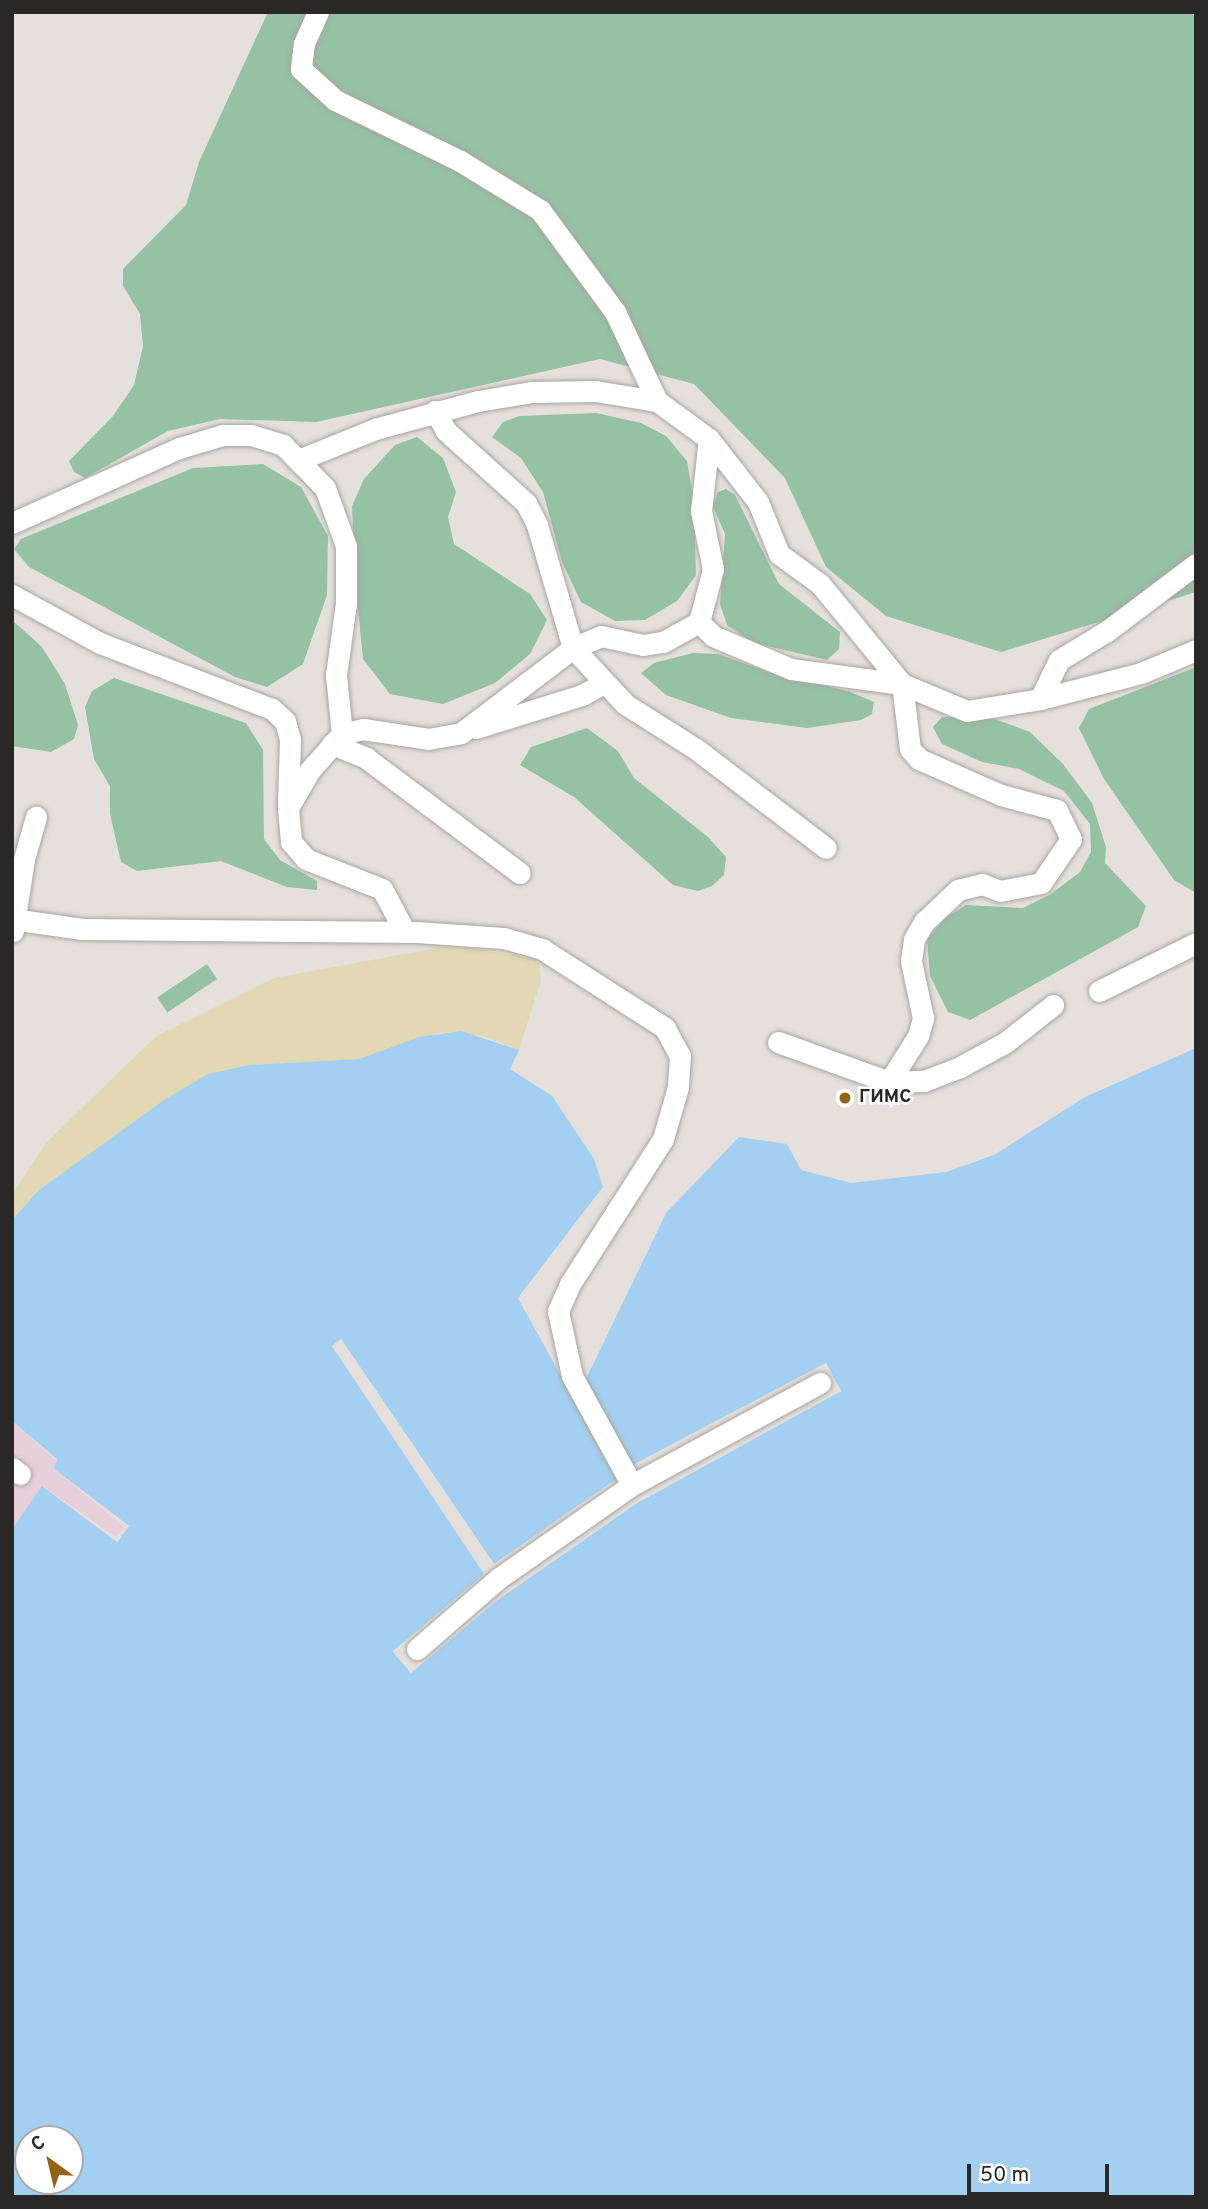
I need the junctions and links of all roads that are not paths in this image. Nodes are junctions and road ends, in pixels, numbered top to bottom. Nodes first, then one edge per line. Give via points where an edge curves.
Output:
1 (318, 12) edge
2 (657, 401) junction
3 (435, 411) junction
4 (709, 439) junction
5 (301, 459) junction
6 (12, 523) edge
7 (1196, 564) edge
8 (12, 595) edge
9 (699, 622) junction
10 (573, 648) junction
11 (1196, 650) edge
12 (602, 684) junction
13 (902, 684) junction
14 (1040, 699) junction
15 (461, 733) junction
16 (337, 739) junction
17 (288, 808) junction
18 (36, 817) dead end
19 (826, 848) dead end
20 (18, 859) edge
21 (520, 873) dead end
22 (13, 924) edge
23 (405, 932) junction
24 (1196, 943) edge
25 (1099, 992) dead end
26 (1053, 1005) dead end
27 (779, 1042) dead end
28 (889, 1082) junction
29 (820, 1383) dead end
30 (632, 1485) junction
31 (417, 1649) dead end

1 - 2 street via 304,43 301,69 335,100 460,161 540,211 615,312
2 - 3 street via 629,393 532,392
2 - 4 street
3 - 5 street
3 - 10 street via 446,431 526,503 537,525
4 - 9 street via 701,511 713,569
4 - 13 street via 758,502 779,554 820,584
5 - 6 street via 283,445 251,435 223,435 179,447
5 - 16 street via 325,488 345,546 346,603 336,675
7 - 14 street via 1118,624 1059,660
8 - 17 street via 100,643 272,709 285,721 290,740
9 - 10 street via 663,642 643,645 601,636
9 - 13 street via 713,636 791,669
10 - 12 street
10 - 15 street
11 - 14 street via 1141,673
12 - 15 street via 582,695
12 - 19 street
13 - 14 street via 967,711
13 - 28 street via 910,749 919,759 1001,795 1057,810 1071,839 1041,883 1000,891 982,884 958,890 924,922 914,939 911,961 923,1018 918,1035
15 - 16 street via 428,739 363,729
16 - 17 street
16 - 21 street
17 - 23 street via 291,842 306,859 373,882 392,901
18 - 20 street
20 - 22 street
22 - 23 street via 82,929
23 - 30 street via 504,938 542,949 665,1028 681,1056 678,1087 663,1139 570,1284 558,1311 572,1376
24 - 25 street
26 - 28 street via 1006,1042 960,1067 924,1081
27 - 28 street
29 - 30 street
30 - 31 street via 499,1578

